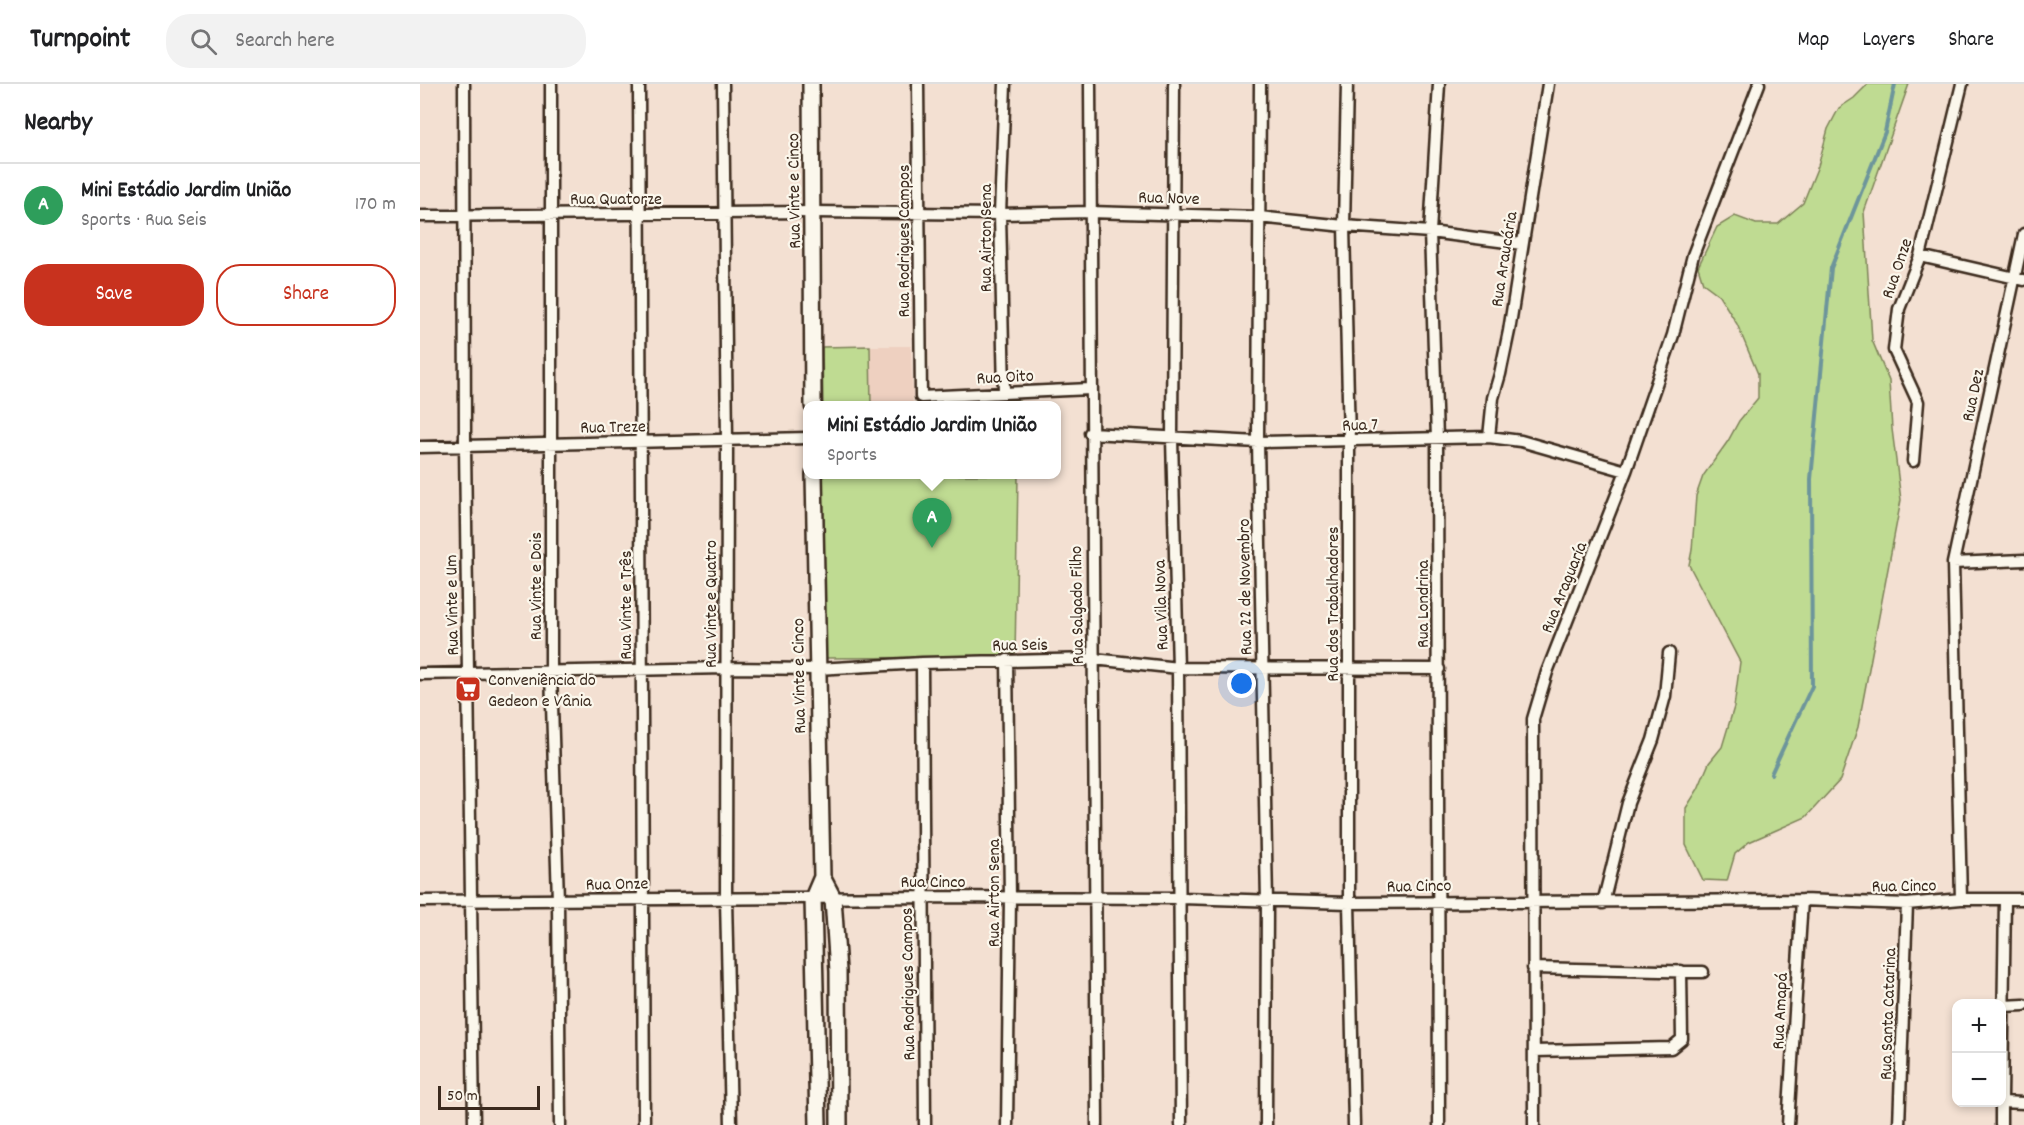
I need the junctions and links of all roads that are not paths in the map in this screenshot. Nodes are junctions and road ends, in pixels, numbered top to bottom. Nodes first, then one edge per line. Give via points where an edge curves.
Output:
1 (464, 84) edge
2 (551, 84) edge
3 (639, 84) edge
4 (723, 84) edge
5 (811, 84) edge
6 (918, 84) edge
7 (1005, 84) edge
8 (1090, 84) edge
9 (1174, 84) edge
10 (1260, 84) edge
11 (1347, 84) edge
12 (1439, 84) edge
13 (1548, 84) edge
14 (1759, 84) edge
15 (1962, 84) edge
16 (813, 212) junction
17 (1090, 212) junction
18 (726, 213) junction
19 (641, 214) junction
20 (919, 214) junction
21 (1000, 214) junction
22 (1173, 214) junction
23 (463, 215) junction
24 (550, 215) junction
25 (420, 216) edge
26 (1259, 217) junction
27 (1344, 226) junction
28 (1430, 232) junction
29 (2024, 234) edge
30 (1522, 244) junction
31 (1920, 256) junction
32 (2019, 279) edge
33 (1090, 389) junction
34 (1004, 392) junction
35 (921, 397) joint
36 (813, 401) edge
37 (1090, 433) junction
38 (1490, 437) junction
39 (803, 438) edge
40 (1437, 438) junction
41 (1172, 439) junction
42 (727, 440) junction
43 (1349, 441) junction
44 (641, 442) junction
45 (1257, 442) junction
46 (552, 444) junction
47 (465, 446) junction
48 (420, 447) edge
49 (1912, 461) dead end
50 (1626, 471) junction
51 (814, 479) edge
52 (2024, 560) edge
53 (1953, 563) junction
54 (1670, 653) dead end
55 (1094, 659) junction
56 (1007, 660) junction
57 (922, 663) junction
58 (1262, 667) junction
59 (726, 668) junction
60 (1178, 668) junction
61 (818, 669) junction
62 (1348, 669) junction
63 (1439, 669) junction
64 (642, 670) junction
65 (551, 672) junction
66 (468, 673) junction
67 (420, 674) edge
68 (822, 877) junction
69 (922, 897) junction
70 (813, 898) junction
71 (833, 898) junction
72 (1010, 898) junction
73 (1096, 898) junction
74 (1181, 898) junction
75 (726, 899) junction
76 (1961, 899) junction
77 (2024, 899) edge
78 (558, 900) junction
79 (643, 900) junction
80 (1802, 900) junction
81 (2005, 900) junction
82 (470, 901) junction
83 (1438, 901) junction
84 (420, 902) edge
85 (1267, 902) junction
86 (1349, 903) junction
87 (1533, 903) junction
88 (1603, 903) junction
89 (1907, 904) junction
90 (1533, 968) junction
91 (1681, 971) junction
92 (1703, 972) dead end
93 (2004, 999) edge
94 (2024, 1005) edge
95 (2006, 1006) edge
96 (1534, 1051) junction
97 (2024, 1103) edge
98 (474, 1125) edge
99 (560, 1125) edge
100 (644, 1125) edge
101 (731, 1125) edge
102 (818, 1125) edge
103 (839, 1125) edge
104 (925, 1125) edge
105 (1007, 1125) edge
106 (1096, 1125) edge
107 (1181, 1125) edge
108 (1266, 1125) edge
109 (1354, 1125) edge
110 (1440, 1125) edge
111 (1534, 1125) edge
112 (1788, 1125) edge
113 (1899, 1125) edge
114 (2001, 1125) edge

1 - 23 street, Rua Vinte e Um
2 - 24 street, Rua Vinte e Dois
3 - 19 street, Rua Vinte e Três
4 - 18 street, Rua Vinte e Quatro
5 - 16 street, Rua Vinte e Cinco
6 - 20 street, Rua Rodrigues Campos
7 - 21 street, Rua Airton Sena
8 - 17 street, Rua Salgado Filho
9 - 22 street, Rua Vila Nova
10 - 26 street, Rua 22 de Novembro
11 - 27 street, Rua dos Trabalhadores
12 - 28 street, Rua Londrina
13 - 30 street, Rua Araucária
14 - 50 street, Rua Araguaría via 1693,255 1673,335
15 - 31 street, Rua Onze
16 - 18 street, Rua Quatorze
16 - 20 street, Rua Nove
16 - 36 street, Rua Vinte e Cinco
17 - 21 street, Rua Nove
17 - 22 street, Rua Nove
17 - 33 street, Rua Salgado Filho
18 - 19 street, Rua Quatorze
18 - 42 street, Rua Vinte e Quatro
19 - 24 street, Rua Quatorze
19 - 44 street, Rua Vinte e Três
20 - 21 street, Rua Nove
20 - 35 street, Rua Rodrigues Campos
21 - 34 street, Rua Airton Sena
22 - 26 street, Rua Nove
22 - 41 street, Rua Vila Nova
23 - 24 street, Rua Quatorze
23 - 25 street, Rua Quatorze
23 - 47 street, Rua Vinte e Um
24 - 46 street, Rua Vinte e Dois
26 - 27 street, Rua Nove
26 - 45 street, Rua 22 de Novembro
27 - 28 street, Rua Nove
27 - 43 street, Rua dos Trabalhadores
28 - 30 street, Rua Nove
28 - 40 street, Rua Londrina
29 - 32 street, Rua Dez
30 - 38 street, Rua Araucária via 1509,331 1493,398
31 - 32 street
31 - 49 street, Rua Onze via 1899,309 1894,350 1918,402
32 - 53 street, Rua Dez
33 - 34 street, Rua Oito
33 - 37 street, Rua Salgado Filho
34 - 35 street, Rua Oito
37 - 41 street, Rua 7
37 - 55 street, Rua Salgado Filho
38 - 40 street, Rua 7
38 - 50 street, Rua 7 via 1521,441
39 - 42 street, Rua Treze
40 - 43 street, Rua 7
40 - 63 street, Rua Londrina
41 - 45 street, Rua 7
41 - 60 street, Rua Vila Nova
42 - 44 street, Rua Treze
42 - 59 street, Rua Vinte e Quatro
43 - 45 street, Rua 7
43 - 62 street, Rua dos Trabalhadores
44 - 46 street, Rua Treze
44 - 64 street, Rua Vinte e Três
45 - 58 street, Rua 22 de Novembro
46 - 47 street, Rua Treze
46 - 65 street, Rua Vinte e Dois
47 - 48 street, Rua Treze
47 - 66 street, Rua Vinte e Um
50 - 87 street, Rua Araguaría via 1547,672 1533,719
51 - 61 street, Rua Vinte e Cinco
52 - 53 street
53 - 76 street, Rua Dez
54 - 88 street via 1665,696 1653,740 1628,803
55 - 56 street, Rua Seis
55 - 60 street, Rua Seis
55 - 73 street, Rua Salgado Filho
56 - 57 street, Rua Seis
56 - 72 street, Rua Airton Sena
57 - 61 street, Rua Seis
57 - 69 street, Rua Rodrigues Campos
58 - 60 street, Rua Seis
58 - 62 street, Rua Seis
58 - 85 street, Rua 22 de Novembro
59 - 61 street, Rua Seis
59 - 64 street, Rua Seis
59 - 75 street, Rua Vinte e Quatro
60 - 74 street, Rua Vila Nova
61 - 68 street, Rua Vinte e Cinco
62 - 63 street, Rua Seis
62 - 86 street, Rua dos Trabalhadores
63 - 83 street, Rua Londrina
64 - 65 street, Rua Seis
64 - 79 street, Rua Vinte e Três
65 - 66 street, Rua Seis
65 - 78 street, Rua Vinte e Dois
66 - 67 street, Rua Seis
66 - 82 street, Rua Vinte e Um
68 - 70 street, Rua Vinte e Cinco
68 - 71 street, Rua Vinte e Cinco
69 - 71 street, Rua Cinco
69 - 72 street, Rua Cinco
69 - 104 street, Rua Rodrigues Campos
70 - 71 street, Rua Cinco
70 - 75 street, Rua Onze
70 - 102 street, Rua Vinte e Cinco
71 - 103 street, Rua Vinte e Cinco via 838,971
72 - 73 street, Rua Cinco
72 - 105 street, Rua Airton Sena
73 - 74 street, Rua Cinco
73 - 106 street, Rua Salgado Filho
74 - 85 street, Rua Cinco
74 - 107 street, Rua Vila Nova
75 - 79 street, Rua Onze
75 - 101 street, Rua Vinte e Quatro
76 - 81 street, Rua Cinco
76 - 89 street, Rua Cinco
77 - 81 street, Rua Cinco
78 - 79 street, Rua Onze
78 - 82 street, Rua Onze
78 - 99 street, Rua Vinte e Dois
79 - 100 street, Rua Vinte e Três
80 - 88 street, Rua Cinco
80 - 89 street, Rua Cinco
80 - 112 street, Rua Amapá
81 - 93 street
82 - 84 street, Rua Onze
82 - 98 street, Rua Vinte e Um
83 - 86 street, Rua Cinco
83 - 87 street, Rua Cinco
83 - 110 street, Rua Londrina
85 - 86 street, Rua Cinco
85 - 108 street, Rua 22 de Novembro
86 - 109 street, Rua dos Trabalhadores
87 - 88 street, Rua Cinco
87 - 90 street, Rua Araguaría
89 - 113 street, Rua Santa Catarina
90 - 91 street
90 - 96 street, Rua Araguaría
91 - 92 street
91 - 96 street via 1682,1039 1671,1048
94 - 95 street
96 - 111 street, Rua Araguaría
97 - 114 street via 2001,1102

